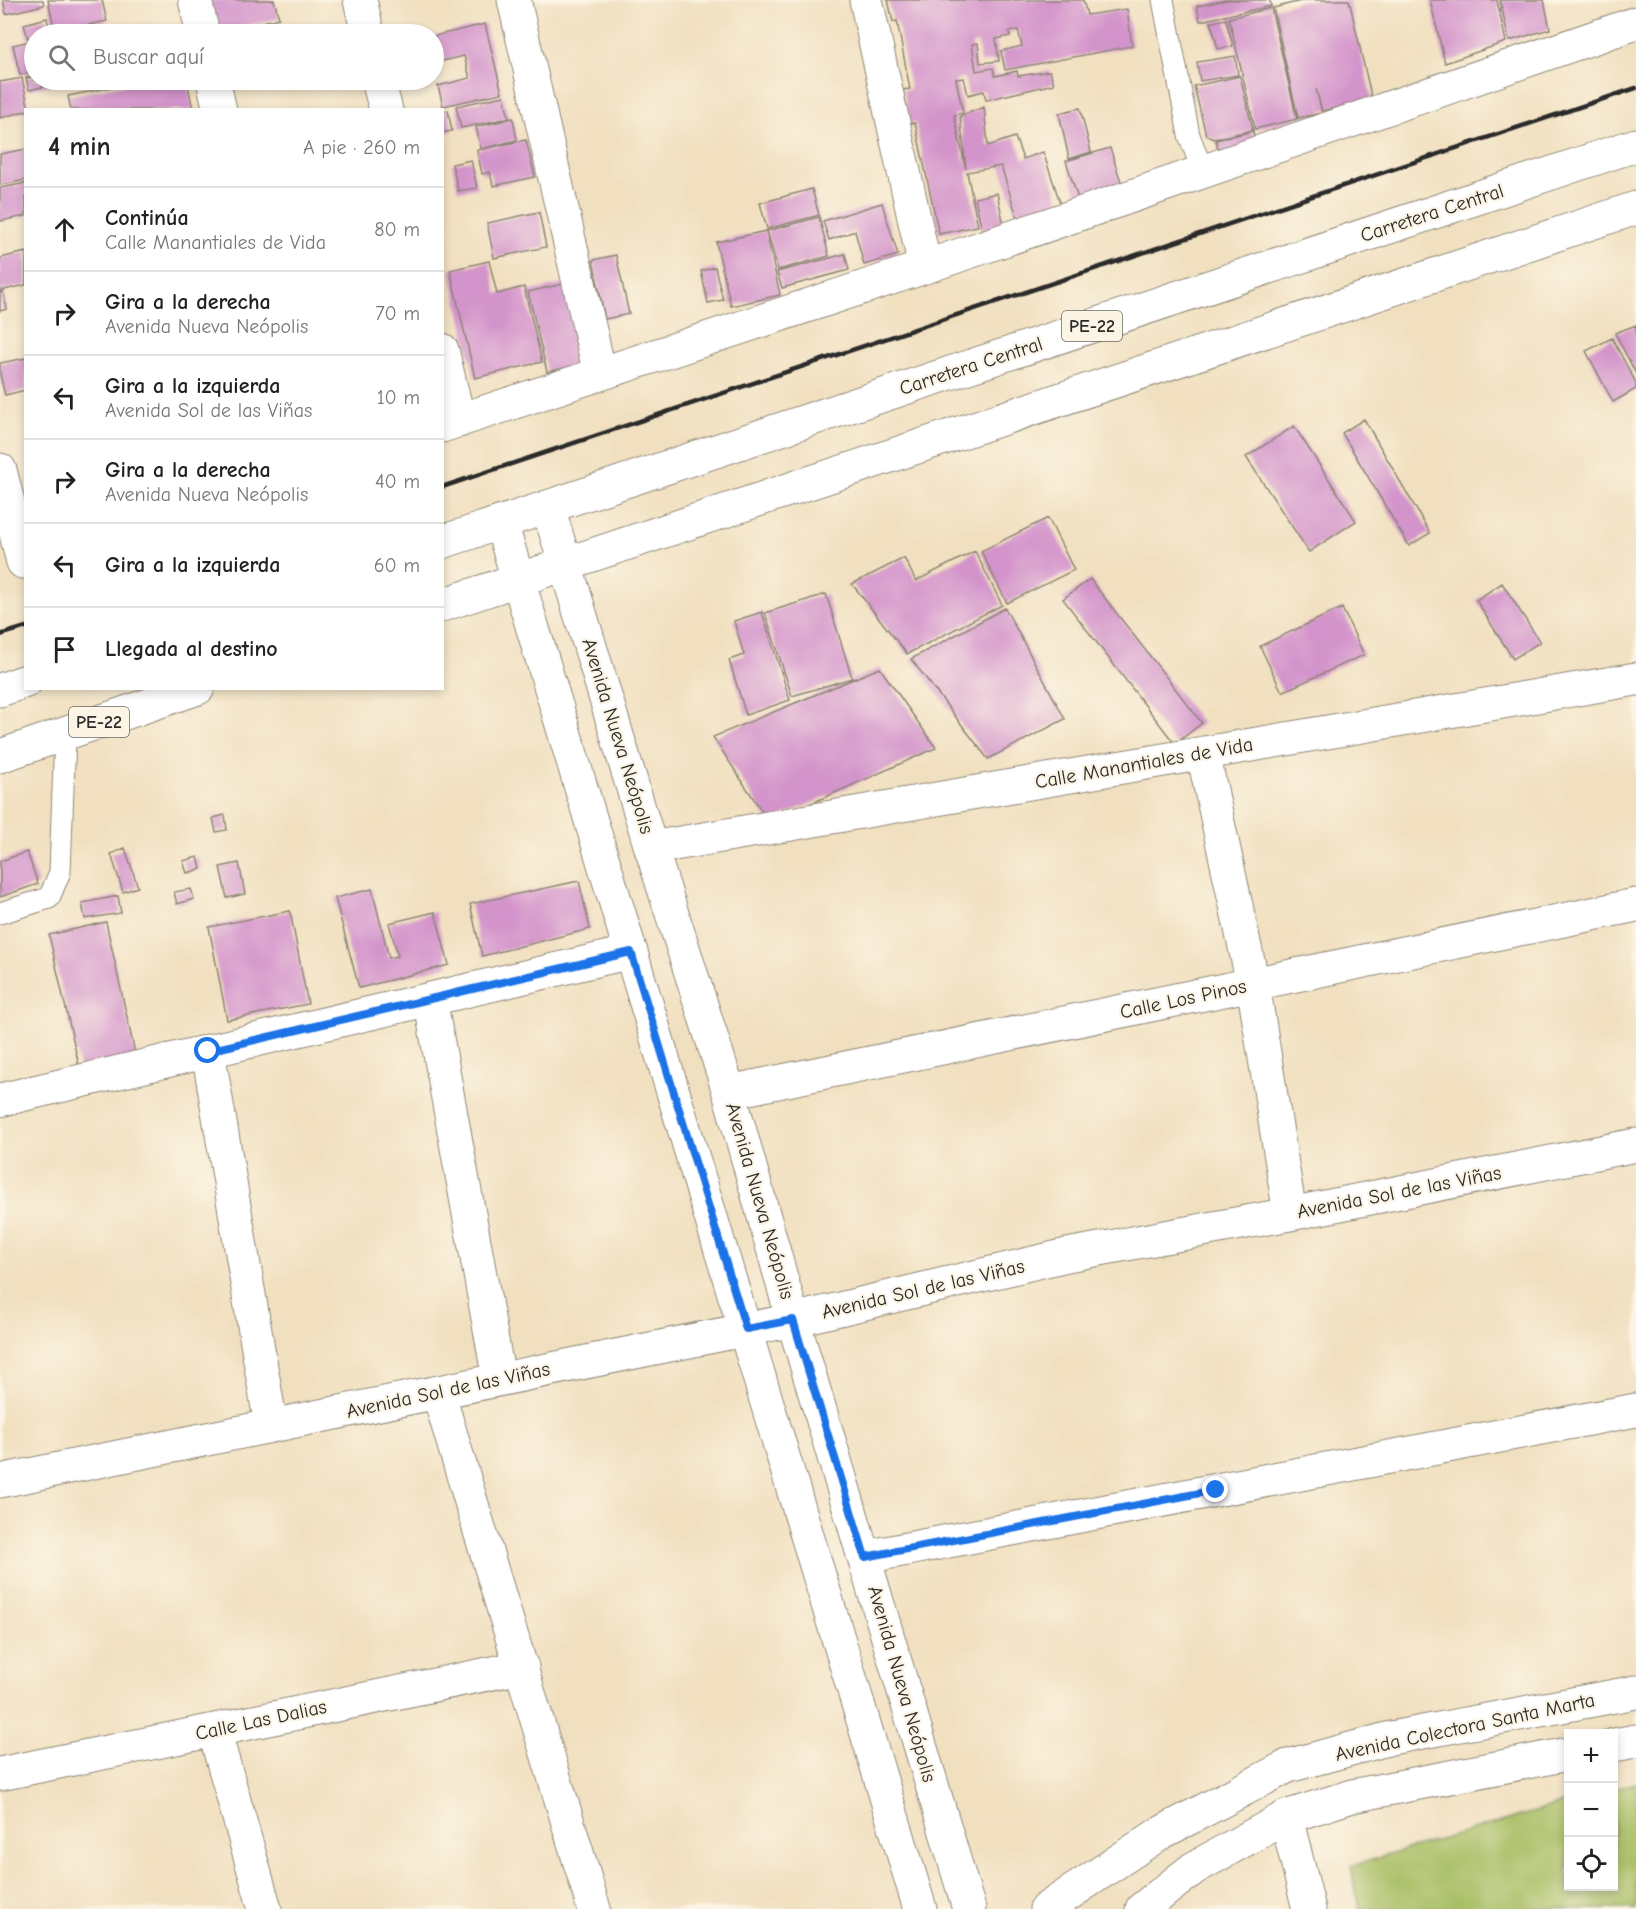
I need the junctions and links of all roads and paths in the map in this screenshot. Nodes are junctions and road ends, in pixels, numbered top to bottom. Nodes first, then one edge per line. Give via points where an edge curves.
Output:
1 (195, 0) edge
2 (360, 0) edge
3 (514, 0) edge
4 (866, 0) edge
5 (1163, 0) edge
6 (1636, 23) edge
7 (200, 24) edge
8 (366, 24) edge
9 (215, 90) edge
10 (381, 90) edge
11 (220, 108) edge
12 (385, 108) edge
13 (1636, 145) edge
14 (1203, 172) junction
15 (1636, 208) edge
16 (925, 267) junction
17 (444, 366) edge
18 (600, 374) junction
19 (451, 423) edge
20 (0, 470) edge
21 (548, 507) junction
22 (501, 523) junction
23 (444, 541) edge
24 (566, 563) junction
25 (16, 564) edge
26 (518, 580) junction
27 (444, 604) edge
28 (1636, 679) edge
29 (24, 682) edge
30 (0, 690) edge
31 (192, 690) edge
32 (65, 734) junction
33 (1203, 753) junction
34 (0, 756) edge
35 (651, 848) junction
36 (1636, 905) edge
37 (0, 913) edge
38 (631, 952) junction
39 (1253, 984) junction
40 (430, 999) junction
41 (208, 1051) junction
42 (729, 1092) junction
43 (0, 1100) edge
44 (1636, 1145) edge
45 (1290, 1214) junction
46 (793, 1320) junction
47 (746, 1329) junction
48 (499, 1379) junction
49 (438, 1392) junction
50 (1636, 1410) edge
51 (271, 1426) junction
52 (1, 1476) edge
53 (865, 1557) junction
54 (522, 1666) junction
55 (1636, 1692) edge
56 (214, 1730) junction
57 (1636, 1741) edge
58 (1618, 1744) edge
59 (1564, 1755) edge
60 (0, 1774) edge
61 (1286, 1817) junction
62 (265, 1909) edge
63 (594, 1909) edge
64 (920, 1909) edge
65 (969, 1909) edge
66 (1046, 1909) edge
67 (1142, 1909) edge
68 (1309, 1909) edge

1 - 7 main road
2 - 8 main road
3 - 18 main road
4 - 16 main road
5 - 14 lane via 1189,135
6 - 14 main road
9 - 11 main road
10 - 12 main road
13 - 21 main road, Carretera Central / PE-22
14 - 16 main road
15 - 24 main road
16 - 18 main road
17 - 19 main road
18 - 19 main road
20 - 25 main road
21 - 22 main road, Carretera Central / PE-22
21 - 24 main road, Avenida Nueva Neópolis
22 - 23 main road, Carretera Central / PE-22
22 - 26 main road
24 - 26 main road
24 - 35 main road, Avenida Nueva Neópolis
26 - 27 main road
26 - 38 main road
28 - 33 main road, Calle Manantiales de Vida
29 - 30 main road
31 - 32 main road, PE-22
32 - 34 main road, PE-22
32 - 37 lane via 60,872 49,898
33 - 35 main road, Calle Manantiales de Vida
33 - 39 main road
35 - 42 main road, Avenida Nueva Neópolis
36 - 39 main road, Calle Los Pinos
38 - 40 main road
38 - 47 main road
39 - 42 main road, Calle Los Pinos
39 - 45 main road
40 - 41 main road
40 - 48 main road
41 - 43 main road
41 - 51 main road
42 - 46 main road, Avenida Nueva Neópolis
44 - 45 main road, Avenida Sol de las Viñas
45 - 46 main road, Avenida Sol de las Viñas via 1067,1255
46 - 47 main road, Avenida Sol de las Viñas
46 - 53 main road, Avenida Nueva Neópolis
47 - 48 main road, Avenida Sol de las Viñas
47 - 64 main road
48 - 49 main road, Avenida Sol de las Viñas
49 - 51 main road, Avenida Sol de las Viñas
49 - 54 main road
50 - 53 main road
51 - 52 main road, Avenida Sol de las Viñas
53 - 65 main road, Avenida Nueva Neópolis
54 - 56 main road, Calle Las Dalias
54 - 63 main road
55 - 66 main road, Avenida Colectora Santa Marta via 1391,1737 1287,1766 1160,1834
56 - 60 main road, Calle Las Dalias
56 - 62 main road
57 - 58 main road
59 - 61 main road via 1352,1796
61 - 67 main road via 1194,1868
61 - 68 main road

